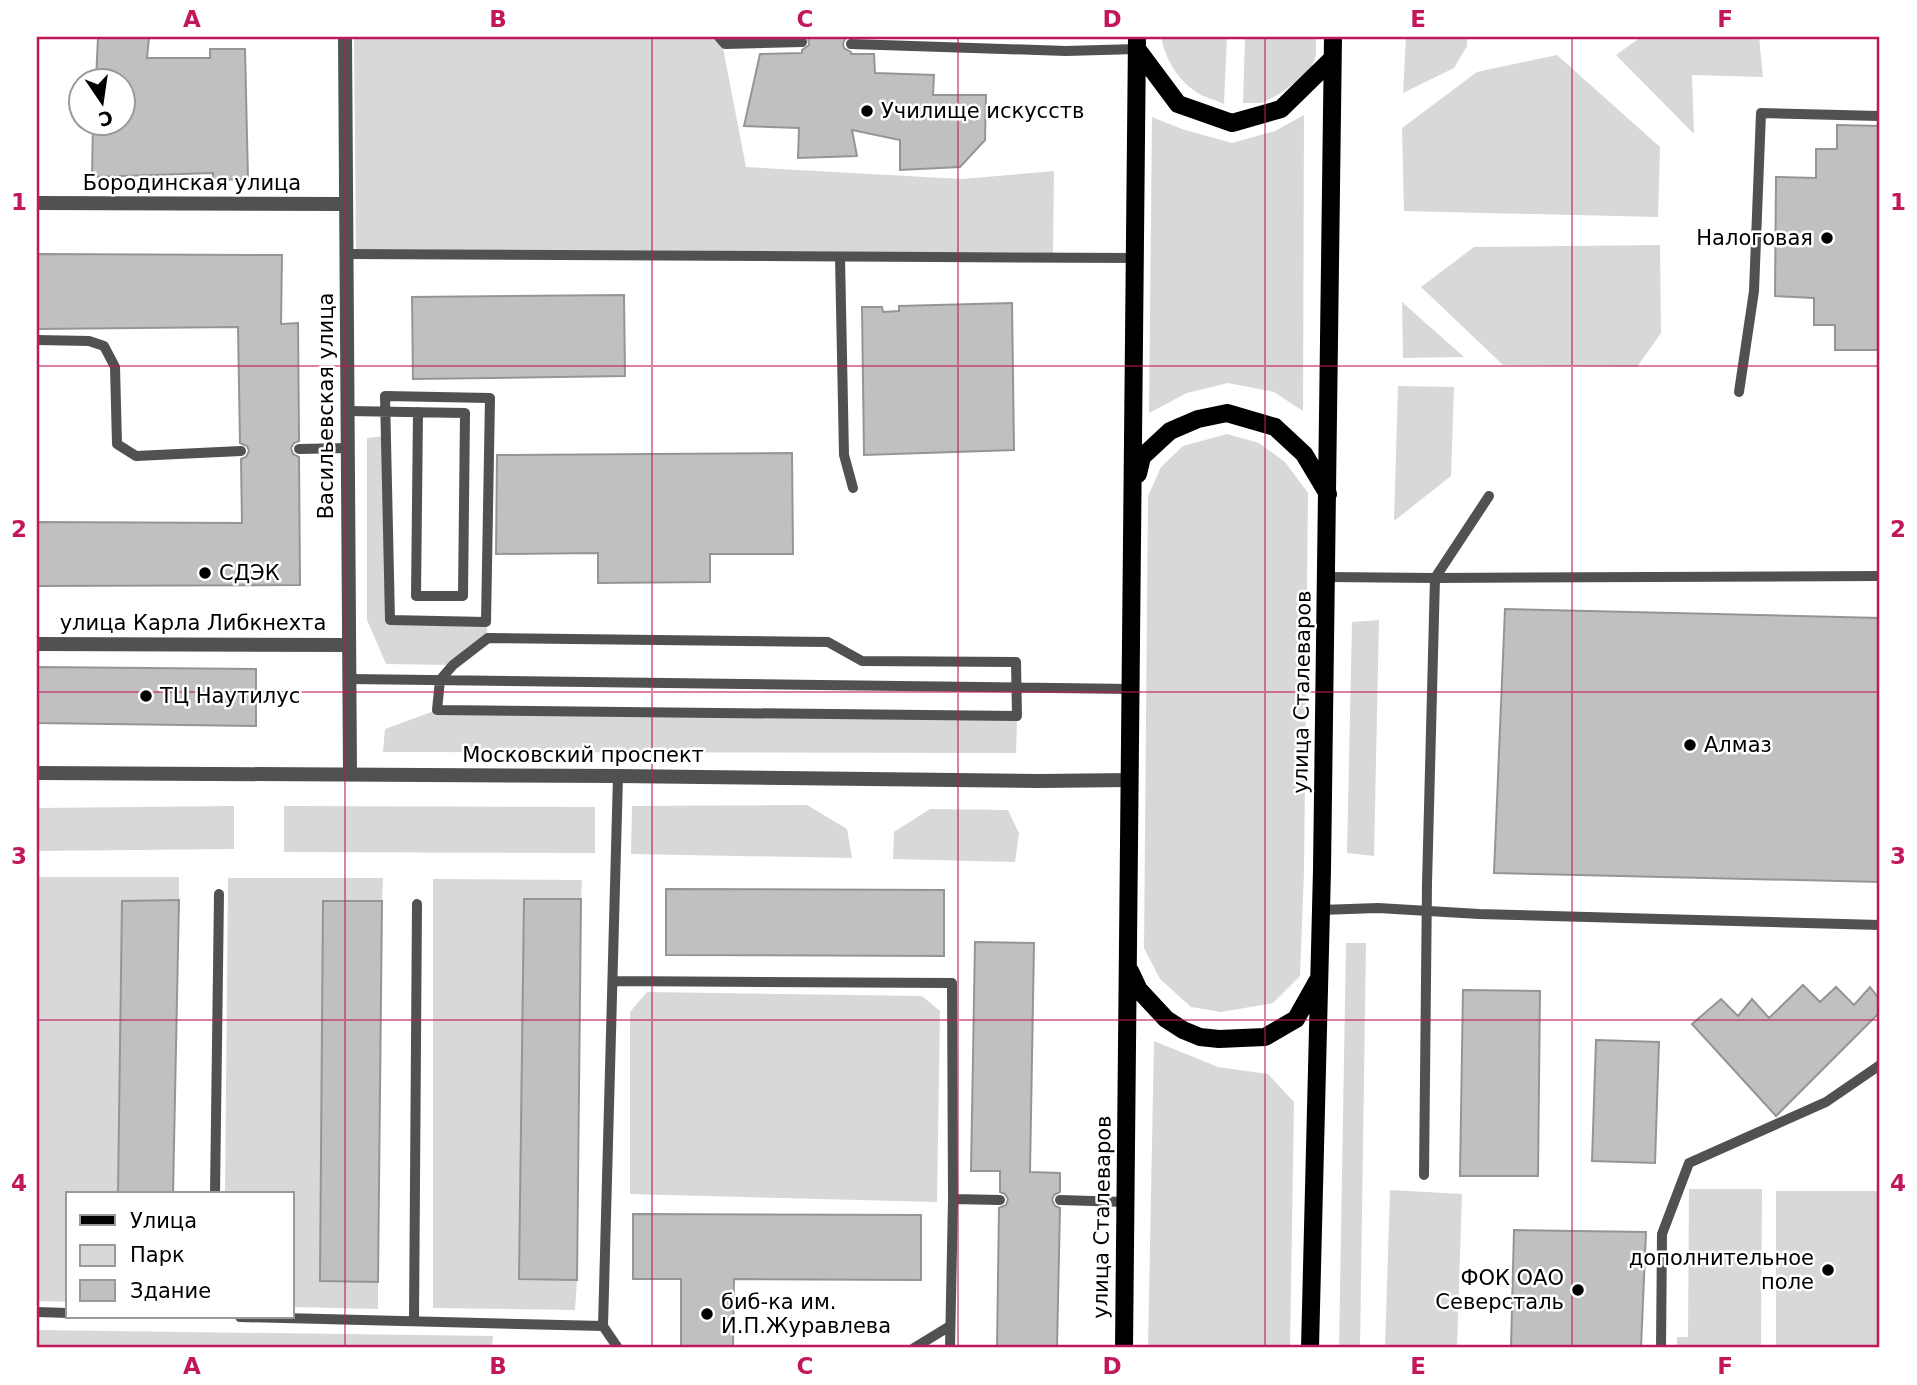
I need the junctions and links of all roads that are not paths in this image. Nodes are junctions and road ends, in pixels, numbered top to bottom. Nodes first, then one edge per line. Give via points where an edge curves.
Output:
1 (345, 37) edge
2 (719, 37) edge
3 (1333, 37) edge
4 (802, 42) dead end
5 (1137, 43) edge
6 (851, 44) dead end
7 (1332, 59) junction
8 (1880, 116) edge
9 (37, 203) edge
10 (346, 204) junction
11 (346, 254) junction
12 (840, 257) junction
13 (1135, 258) junction
14 (37, 340) edge
15 (1739, 392) dead end
16 (348, 411) junction
17 (386, 412) junction
18 (418, 412) junction
19 (348, 448) junction
20 (299, 449) dead end
21 (241, 451) dead end
22 (853, 488) dead end
23 (1328, 494) junction
24 (1132, 495) junction
25 (1489, 496) dead end
26 (1327, 576) junction
27 (1880, 576) edge
28 (1435, 578) junction
29 (37, 644) edge
30 (349, 645) junction
31 (349, 680) junction
32 (440, 680) junction
33 (1016, 688) junction
34 (1130, 689) junction
35 (37, 773) edge
36 (350, 774) junction
37 (618, 776) junction
38 (1130, 779) junction
39 (219, 894) dead end
40 (417, 904) dead end
41 (1320, 911) junction
42 (1427, 912) junction
43 (1880, 925) edge
44 (1128, 964) junction
45 (1318, 979) junction
46 (613, 981) junction
47 (1880, 1065) edge
48 (1424, 1175) dead end
49 (215, 1192) edge
50 (953, 1199) junction
51 (1000, 1200) dead end
52 (1060, 1200) dead end
53 (1125, 1202) junction
54 (37, 1312) edge
55 (66, 1313) edge
56 (284, 1318) edge
57 (414, 1321) junction
58 (603, 1326) junction
59 (950, 1326) junction
60 (618, 1348) edge
61 (914, 1348) edge
62 (950, 1348) edge
63 (1124, 1348) edge
64 (1310, 1348) edge
65 (1661, 1348) edge

1 - 10 street, Васильевская улица
2 - 4 lane via 725,44
3 - 7 main road, улица Сталеваров
5 - 6 lane via 1066,51
5 - 7 main road via 1178,104 1232,122 1281,109
5 - 13 main road, улица Сталеваров
7 - 23 main road, улица Сталеваров
8 - 15 lane via 1760,113 1754,291
9 - 10 street, Бородинская улица
10 - 11 street, Васильевская улица
11 - 12 lane
11 - 16 street, Васильевская улица
12 - 13 lane
12 - 22 lane via 844,455
13 - 24 main road, улица Сталеваров
14 - 21 lane via 89,341 104,346 115,367 117,444 136,456
16 - 17 lane
16 - 19 street, Васильевская улица
17 - 17 lane via 390,620 486,622 490,398 385,396
17 - 18 lane
18 - 18 lane via 466,413 463,596 416,596
19 - 20 lane
19 - 30 street, Васильевская улица
23 - 24 main road via 1304,454 1275,426 1227,413 1170,431 1142,457
23 - 26 main road, улица Сталеваров
24 - 34 main road, улица Сталеваров
25 - 28 lane
26 - 28 lane
26 - 41 main road, улица Сталеваров
27 - 28 lane
28 - 42 lane
29 - 30 street, улица Карла Либкнехта
30 - 31 street, Васильевская улица
31 - 32 lane
31 - 36 street, Васильевская улица
32 - 33 lane
32 - 33 lane via 488,638 828,642 862,661 1016,662
32 - 33 lane via 437,710 1017,716
33 - 34 lane
34 - 38 main road, улица Сталеваров
35 - 36 street, Московский проспект
36 - 37 street, Московский проспект
37 - 38 street, Московский проспект
37 - 46 lane
38 - 44 main road, улица Сталеваров
39 - 49 lane
40 - 57 lane
41 - 42 lane via 1378,908
41 - 45 main road, улица Сталеваров
42 - 43 lane
42 - 48 lane
44 - 45 main road via 1139,990 1166,1019 1200,1037 1219,1040 1265,1037 1296,1018
44 - 53 main road, улица Сталеваров
45 - 64 main road, улица Сталеваров
46 - 50 lane via 952,984
46 - 58 lane
47 - 65 lane via 1826,1102 1689,1163 1662,1234
50 - 51 lane
50 - 59 lane
52 - 53 lane
53 - 63 main road, улица Сталеваров
54 - 55 lane
56 - 57 lane
57 - 58 lane
58 - 60 lane
59 - 61 lane
59 - 62 lane

